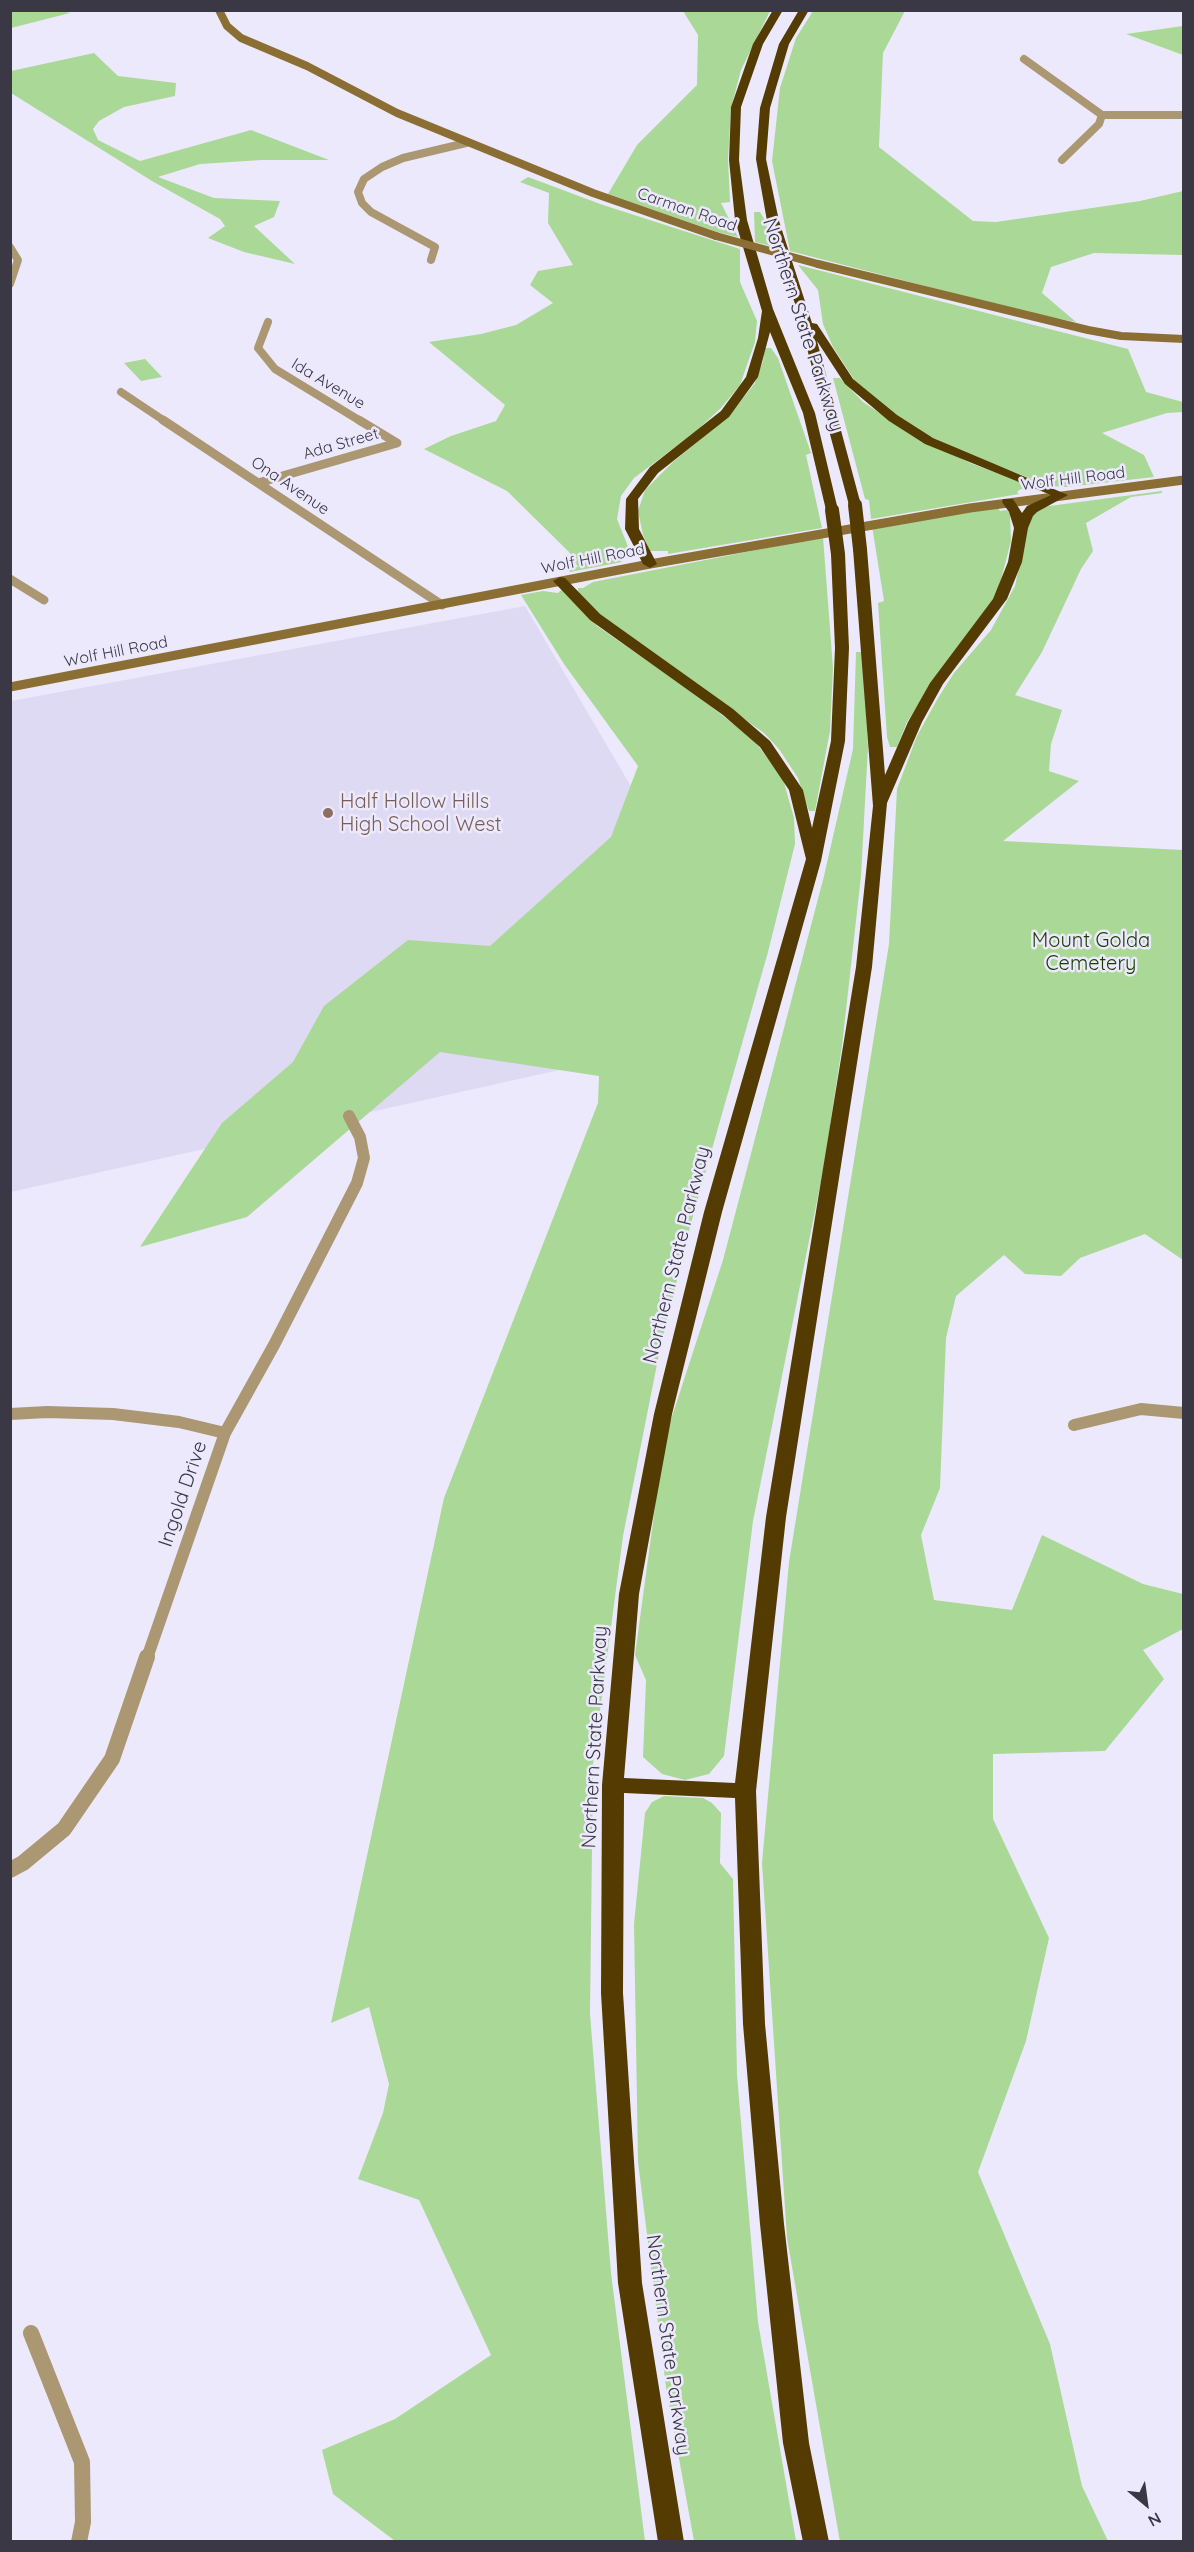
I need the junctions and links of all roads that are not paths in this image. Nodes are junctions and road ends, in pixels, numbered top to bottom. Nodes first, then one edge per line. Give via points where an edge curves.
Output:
1 (219, 10) edge
2 (778, 10) edge
3 (804, 10) edge
4 (1024, 59) dead end
5 (1102, 115) junction
6 (1184, 115) edge
7 (466, 143) junction
8 (1062, 160) dead end
9 (10, 247) edge
10 (431, 260) dead end
11 (10, 284) edge
12 (801, 304) junction
13 (767, 309) junction
14 (268, 322) dead end
15 (1184, 339) edge
16 (121, 392) dead end
17 (397, 443) joint
18 (1184, 480) edge
19 (258, 483) junction
20 (1062, 495) junction
21 (1008, 502) junction
22 (1021, 528) junction
23 (650, 564) junction
24 (10, 579) edge
25 (561, 581) junction
26 (44, 600) dead end
27 (442, 605) junction
28 (10, 687) edge
29 (880, 806) junction
30 (813, 861) junction
31 (349, 1116) dead end
32 (1184, 1413) edge
33 (10, 1414) edge
34 (1074, 1425) dead end
35 (225, 1433) junction
36 (614, 1785) junction
37 (745, 1791) junction
38 (10, 1870) edge
39 (31, 2333) dead end
40 (80, 2541) edge
41 (671, 2541) edge
42 (816, 2541) edge

1 - 7 street, Carman Road via 227,26 241,38
2 - 13 highway, Northern State Parkway via 758,44 736,107 734,160 741,220
3 - 12 highway, Northern State Parkway via 784,44 765,108 761,159 773,221
4 - 5 street
5 - 6 street
5 - 8 street via 1099,124
7 - 10 street via 382,167 364,179 358,192 371,212 435,247
7 - 15 street, Carman Road, bridge via 716,236 818,264 1088,330
9 - 11 street via 18,260
12 - 20 highway via 849,381 893,418 964,457
12 - 29 highway, Northern State Parkway, bridge via 855,505
13 - 23 highway via 764,338 752,377 725,414 654,470 632,499 632,529
13 - 30 highway, Northern State Parkway, bridge via 809,413 838,554 842,648 838,741
14 - 17 street, Ida Avenue via 258,348 275,369
16 - 19 street, Ona Avenue
17 - 19 street, Ada Street
18 - 20 street, Wolf Hill Road
19 - 27 street, Ona Avenue
20 - 21 street, Wolf Hill Road
20 - 22 highway via 1032,509
21 - 22 highway
21 - 23 street, Wolf Hill Road
22 - 29 highway via 1000,599 937,683 915,722
23 - 25 street, Wolf Hill Road
24 - 26 street
25 - 27 street, Wolf Hill Road
25 - 30 highway via 595,617 728,712 765,744 796,790
27 - 28 street, Wolf Hill Road
29 - 37 highway, Northern State Parkway via 864,967 776,1517
30 - 36 highway, Northern State Parkway via 713,1212 663,1414 630,1594
31 - 35 street, Ingold Drive via 360,1137 364,1158 357,1183
32 - 34 street via 1141,1409
33 - 35 street via 113,1414 179,1422
35 - 38 street, Ingold Drive via 112,1759 64,1829
36 - 37 highway
36 - 41 highway, Northern State Parkway via 612,1993 630,2283
37 - 42 highway, Northern State Parkway via 753,2024 796,2443
39 - 40 street via 82,2462

